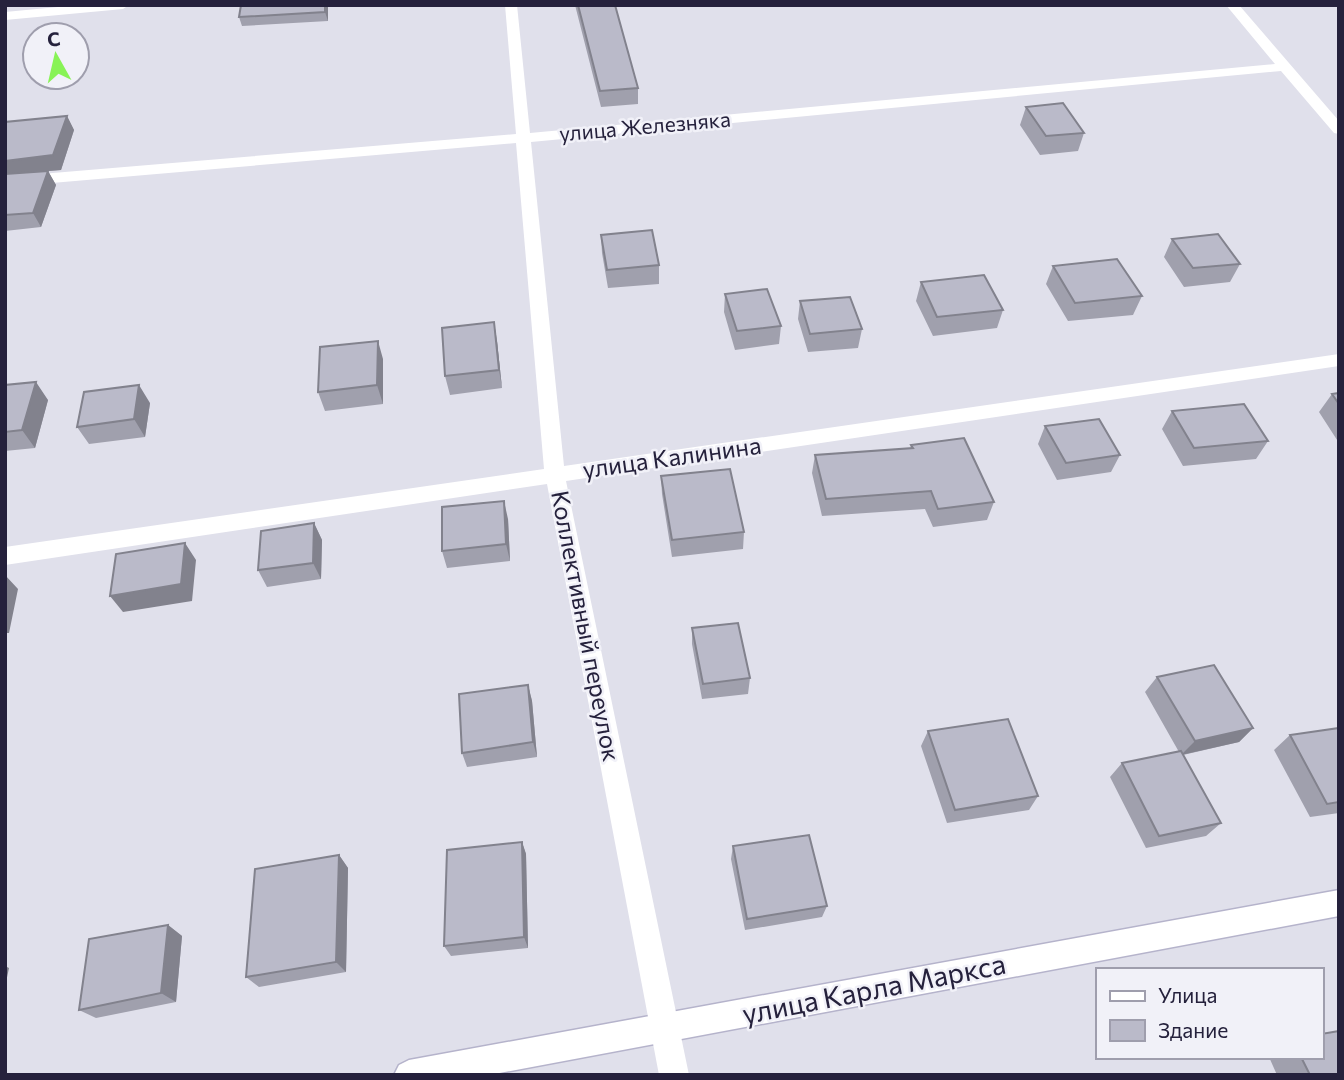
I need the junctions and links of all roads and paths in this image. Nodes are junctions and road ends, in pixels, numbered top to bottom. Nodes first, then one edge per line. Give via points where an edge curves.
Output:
1 (123, 5) edge
2 (511, 5) edge
3 (1232, 5) edge
4 (5, 16) edge
5 (1284, 67) junction
6 (1339, 130) edge
7 (524, 138) junction
8 (5, 182) edge
9 (1339, 360) edge
10 (555, 475) junction
11 (5, 556) edge
12 (1339, 903) edge
13 (666, 1028) junction
14 (409, 1075) edge
15 (674, 1075) edge

1 - 4 street
2 - 7 street, Коллективный переулок
3 - 5 street
5 - 6 street
5 - 7 street, улица Железняка
7 - 8 street, улица Железняка
7 - 10 street, Коллективный переулок
9 - 10 street, улица Калинина
10 - 11 street, улица Калинина
10 - 13 street, Коллективный переулок
12 - 13 street, улица Карла Маркса
13 - 14 street, улица Карла Маркса
13 - 15 street, Коллективный переулок

